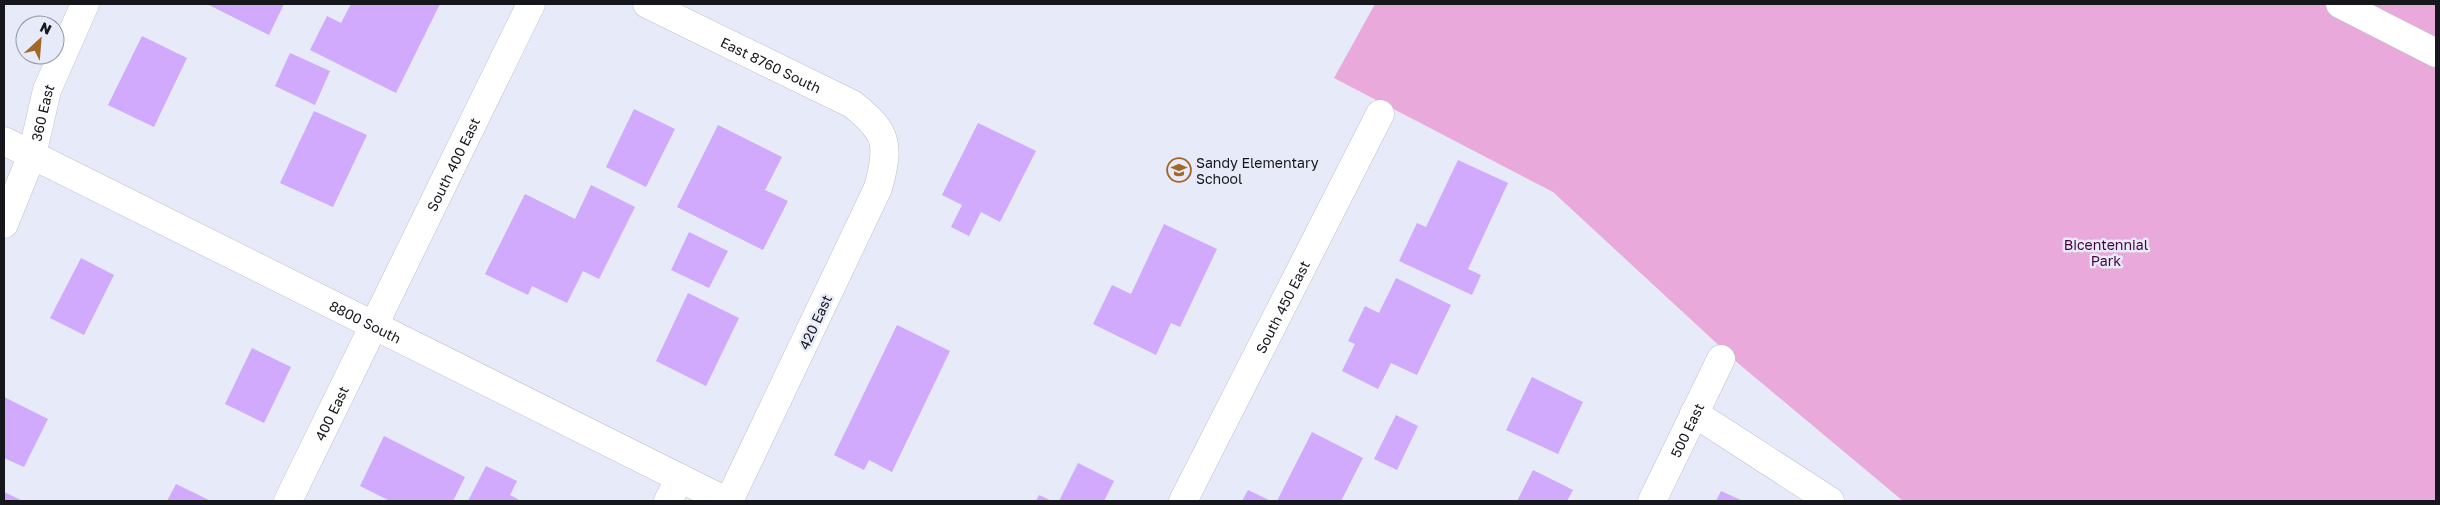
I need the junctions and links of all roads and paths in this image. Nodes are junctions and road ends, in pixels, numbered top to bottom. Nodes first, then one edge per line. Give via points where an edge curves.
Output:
1 (85, 4) edge
2 (531, 4) edge
3 (647, 4) edge
4 (2340, 4) edge
5 (2436, 54) edge
6 (1380, 114) dead end
7 (884, 138) joint
8 (4, 141) edge
9 (32, 155) junction
10 (4, 224) edge
11 (374, 325) junction
12 (1721, 359) dead end
13 (1694, 413) junction
14 (674, 490) edge
15 (288, 501) edge
16 (728, 501) edge
17 (1183, 501) edge
18 (1652, 501) edge
19 (1830, 501) edge

1 - 9 street, 360 East via 47,90
2 - 11 street, South 400 East
3 - 7 street, East 8760 South via 852,104 873,120
4 - 5 street
6 - 17 street, South 450 East
7 - 16 street, 420 East via 885,163 878,188
8 - 9 street, 8800 South
9 - 10 street, 360 East
9 - 11 street, 8800 South
11 - 14 street, 8800 South
11 - 15 street, 400 East
12 - 13 street, 500 East
13 - 18 street, 500 East
13 - 19 street
14 - 16 street, 8800 South

